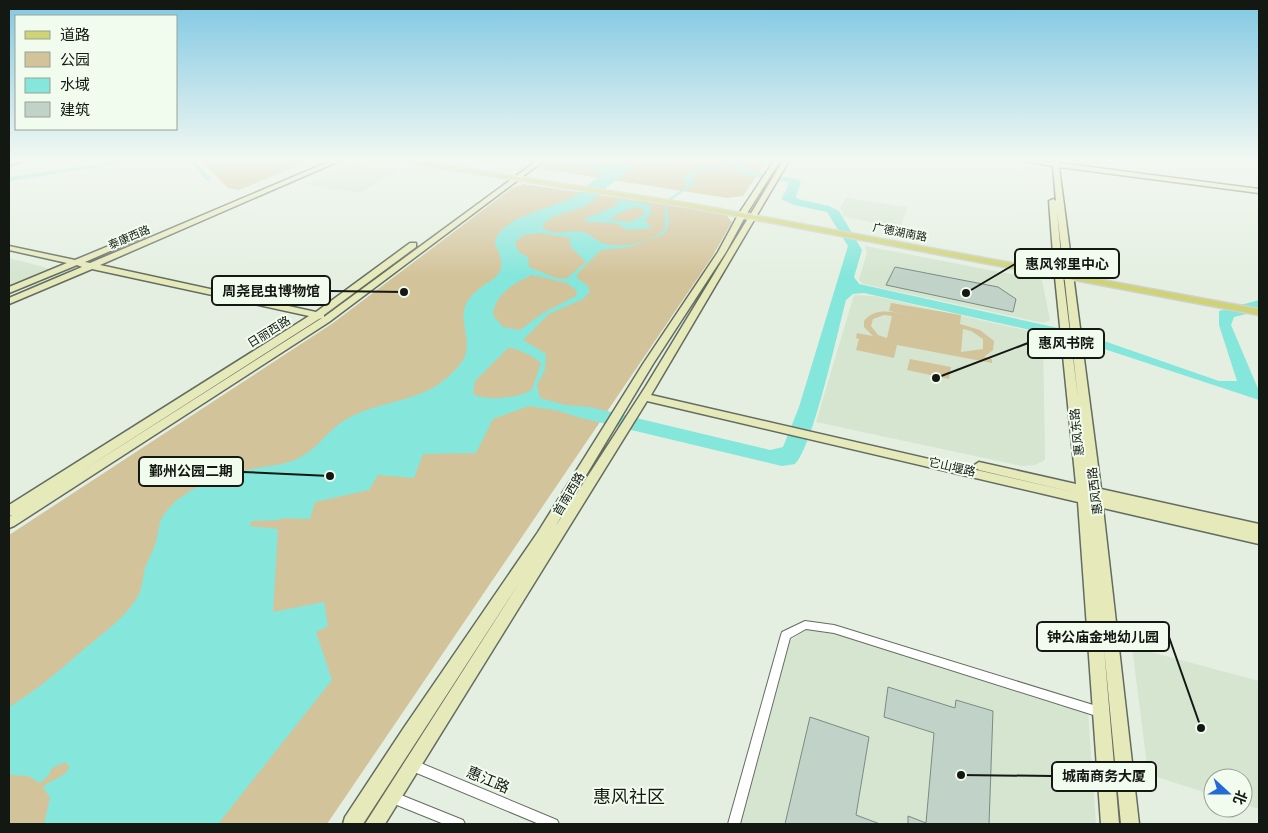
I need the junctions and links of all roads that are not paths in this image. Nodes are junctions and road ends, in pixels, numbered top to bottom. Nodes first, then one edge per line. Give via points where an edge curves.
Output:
1 (237, 198) edge
2 (246, 198) edge
3 (485, 198) edge
4 (489, 198) edge
5 (635, 198) edge
6 (689, 198) edge
7 (757, 198) edge
8 (760, 198) edge
9 (1057, 198) edge
10 (749, 213) junction
11 (830, 228) junction
12 (9, 248) edge
13 (9, 252) edge
14 (79, 266) junction
15 (1064, 272) junction
16 (9, 290) edge
17 (9, 300) edge
18 (1259, 304) edge
19 (1259, 312) edge
20 (319, 319) junction
21 (646, 394) junction
22 (1090, 495) junction
23 (9, 511) edge
24 (9, 523) edge
25 (1259, 529) edge
26 (1259, 539) edge
27 (1102, 712) junction
28 (1119, 717) junction
29 (411, 765) junction
30 (391, 797) junction
31 (352, 824) edge
32 (374, 824) edge
33 (459, 824) edge
34 (553, 824) edge
35 (734, 824) edge
36 (1110, 824) edge
37 (1130, 824) edge

1 - 14 main road, 泰康西路
2 - 14 main road, 泰康西路
3 - 20 main road, 日丽西路
4 - 20 main road, 日丽西路
5 - 10 main road, 广德湖南路 via 722,212
6 - 10 main road, 广德湖南路 via 729,204
7 - 10 main road, 首南西路
8 - 10 main road, 首南西路
9 - 15 main road, 惠风西路
10 - 11 main road, 广德湖南路
10 - 21 main road, 首南西路
10 - 31 main road, 首南西路 via 648,364 543,535
11 - 15 main road, 广德湖南路 via 880,241
11 - 15 main road, 广德湖南路 via 874,232
12 - 14 main road
13 - 14 main road
14 - 16 main road, 泰康西路
14 - 17 main road, 泰康西路
14 - 20 main road
15 - 18 main road, 广德湖南路
15 - 19 main road, 广德湖南路
15 - 22 main road, 惠风西路
20 - 23 main road, 日丽西路
20 - 24 main road, 日丽西路
21 - 22 main road, 它山堰路
21 - 29 main road, 首南西路
22 - 25 main road, 它山堰路
22 - 26 main road, 它山堰路
22 - 27 main road
22 - 28 main road, 惠风西路
27 - 28 street
27 - 35 street via 834,629 805,625 786,635
27 - 36 main road
28 - 37 main road, 惠风西路
29 - 30 main road, 首南西路
29 - 34 street, 惠江路
30 - 32 main road, 首南西路
30 - 33 street

